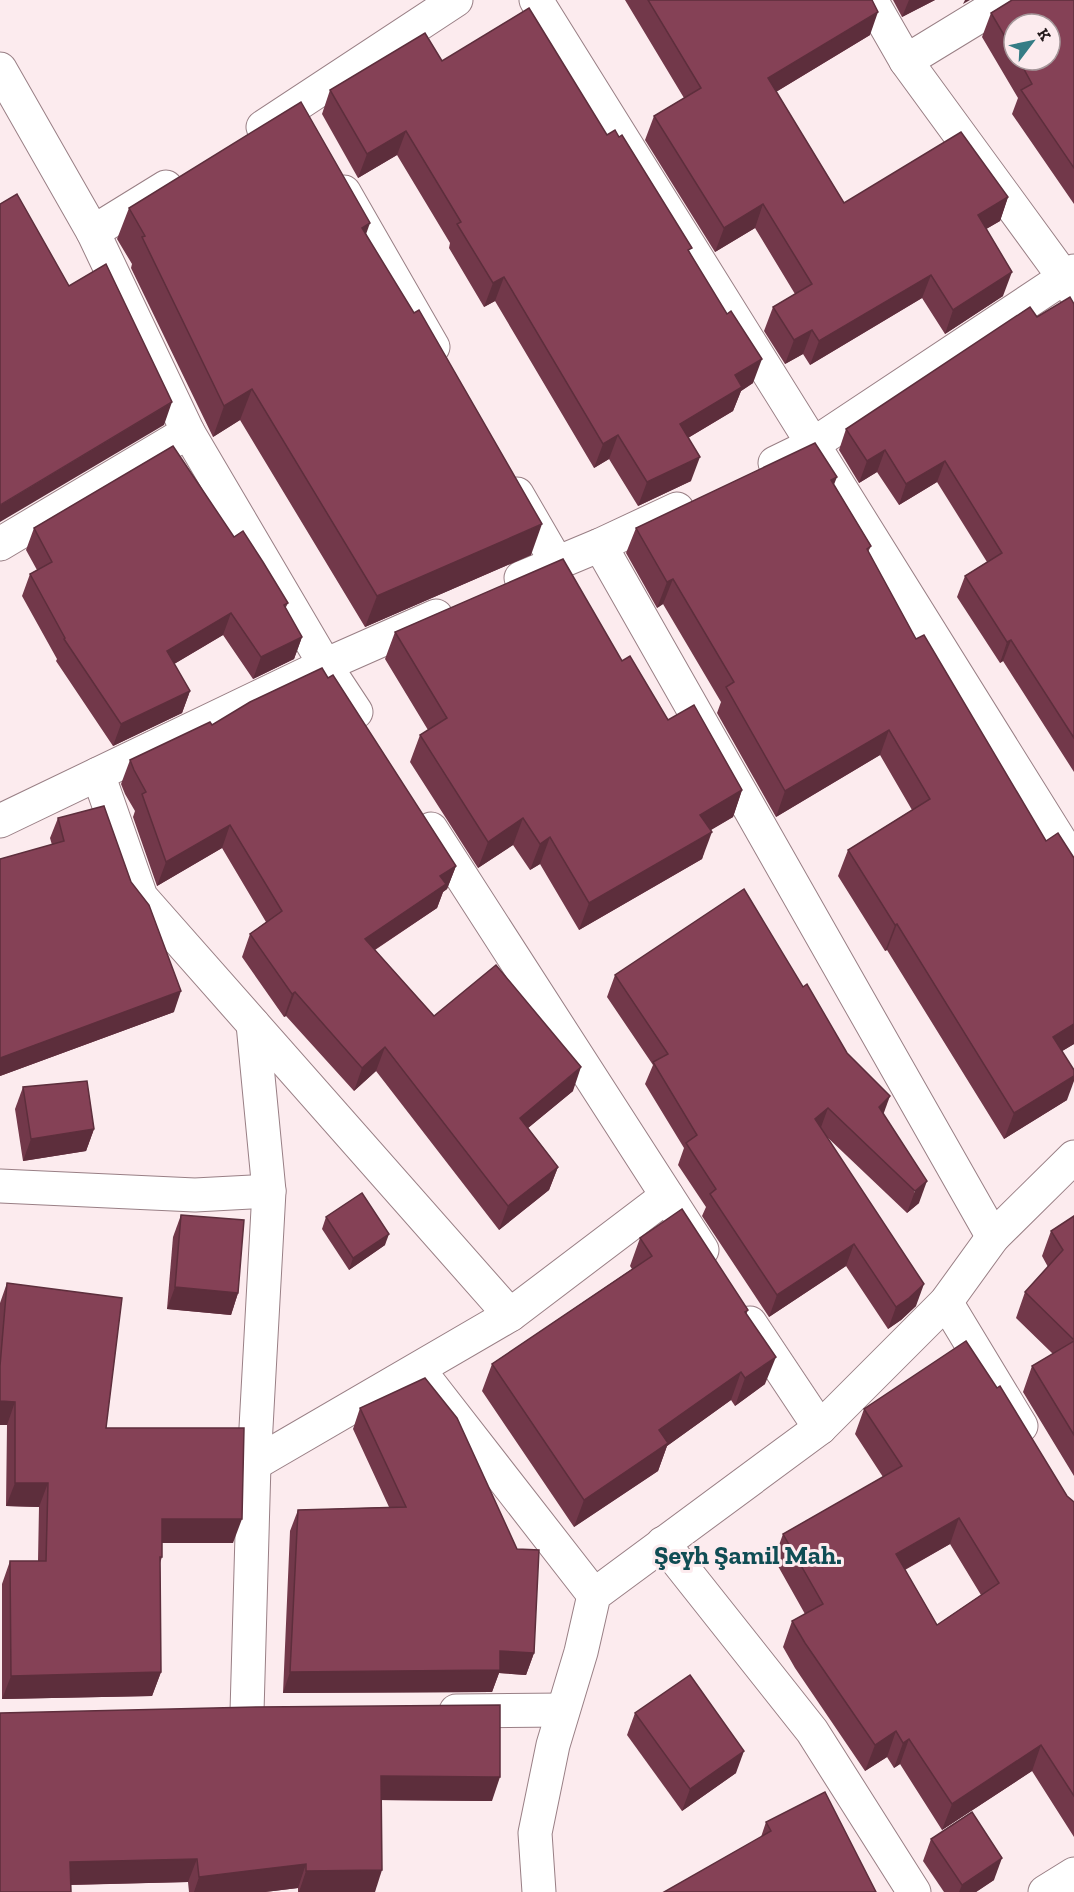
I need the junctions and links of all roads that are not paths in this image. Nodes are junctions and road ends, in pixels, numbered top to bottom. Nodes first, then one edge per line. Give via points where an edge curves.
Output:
1 (456, 0) edge
2 (536, 0) edge
3 (871, 0) edge
4 (1006, 0) edge
5 (906, 61) junction
6 (0, 69) edge
7 (235, 144) edge
8 (331, 169) edge
9 (195, 170) edge
10 (93, 232) junction
11 (1071, 280) edge
12 (450, 376) edge
13 (188, 432) junction
14 (812, 445) junction
15 (503, 469) edge
16 (748, 475) edge
17 (706, 495) edge
18 (0, 544) edge
19 (600, 545) junction
20 (557, 563) junction
21 (494, 591) edge
22 (462, 604) edge
23 (326, 665) junction
24 (370, 735) edge
25 (98, 774) junction
26 (416, 805) edge
27 (0, 821) edge
28 (1074, 864) edge
29 (253, 1024) junction
30 (1074, 1157) edge
31 (0, 1186) edge
32 (269, 1191) junction
33 (667, 1196) junction
34 (993, 1237) junction
35 (718, 1273) edge
36 (737, 1302) edge
37 (945, 1302) junction
38 (510, 1314) junction
39 (417, 1368) junction
40 (820, 1428) junction
41 (1037, 1452) edge
42 (254, 1464) junction
43 (663, 1543) junction
44 (594, 1595) junction
45 (563, 1710) junction
46 (422, 1711) edge
47 (282, 1712) edge
48 (1074, 1874) edge
49 (539, 1892) edge
50 (914, 1892) edge
51 (1045, 1892) edge

1 - 7 street via 302,117
2 - 14 street
3 - 5 street
4 - 5 street
5 - 11 street
6 - 10 street
8 - 12 street
9 - 10 street
10 - 13 street
11 - 14 street
13 - 18 street
13 - 23 street
14 - 16 street
14 - 28 street
15 - 20 street
17 - 19 street
19 - 20 street
19 - 34 street
20 - 21 street
22 - 23 street
23 - 24 street
23 - 25 street
25 - 27 street
25 - 29 street via 141,897
26 - 33 street
29 - 32 street
29 - 38 street
30 - 34 street
31 - 32 street via 195,1195
32 - 42 street
33 - 35 street
33 - 38 street
34 - 37 street
36 - 40 street
37 - 40 street
37 - 41 street
38 - 39 street
39 - 42 street
39 - 44 street
40 - 43 street
42 - 47 street via 235,1712
43 - 44 street
43 - 50 street via 812,1731
44 - 45 street
45 - 46 street
45 - 49 street via 535,1833
48 - 51 street

